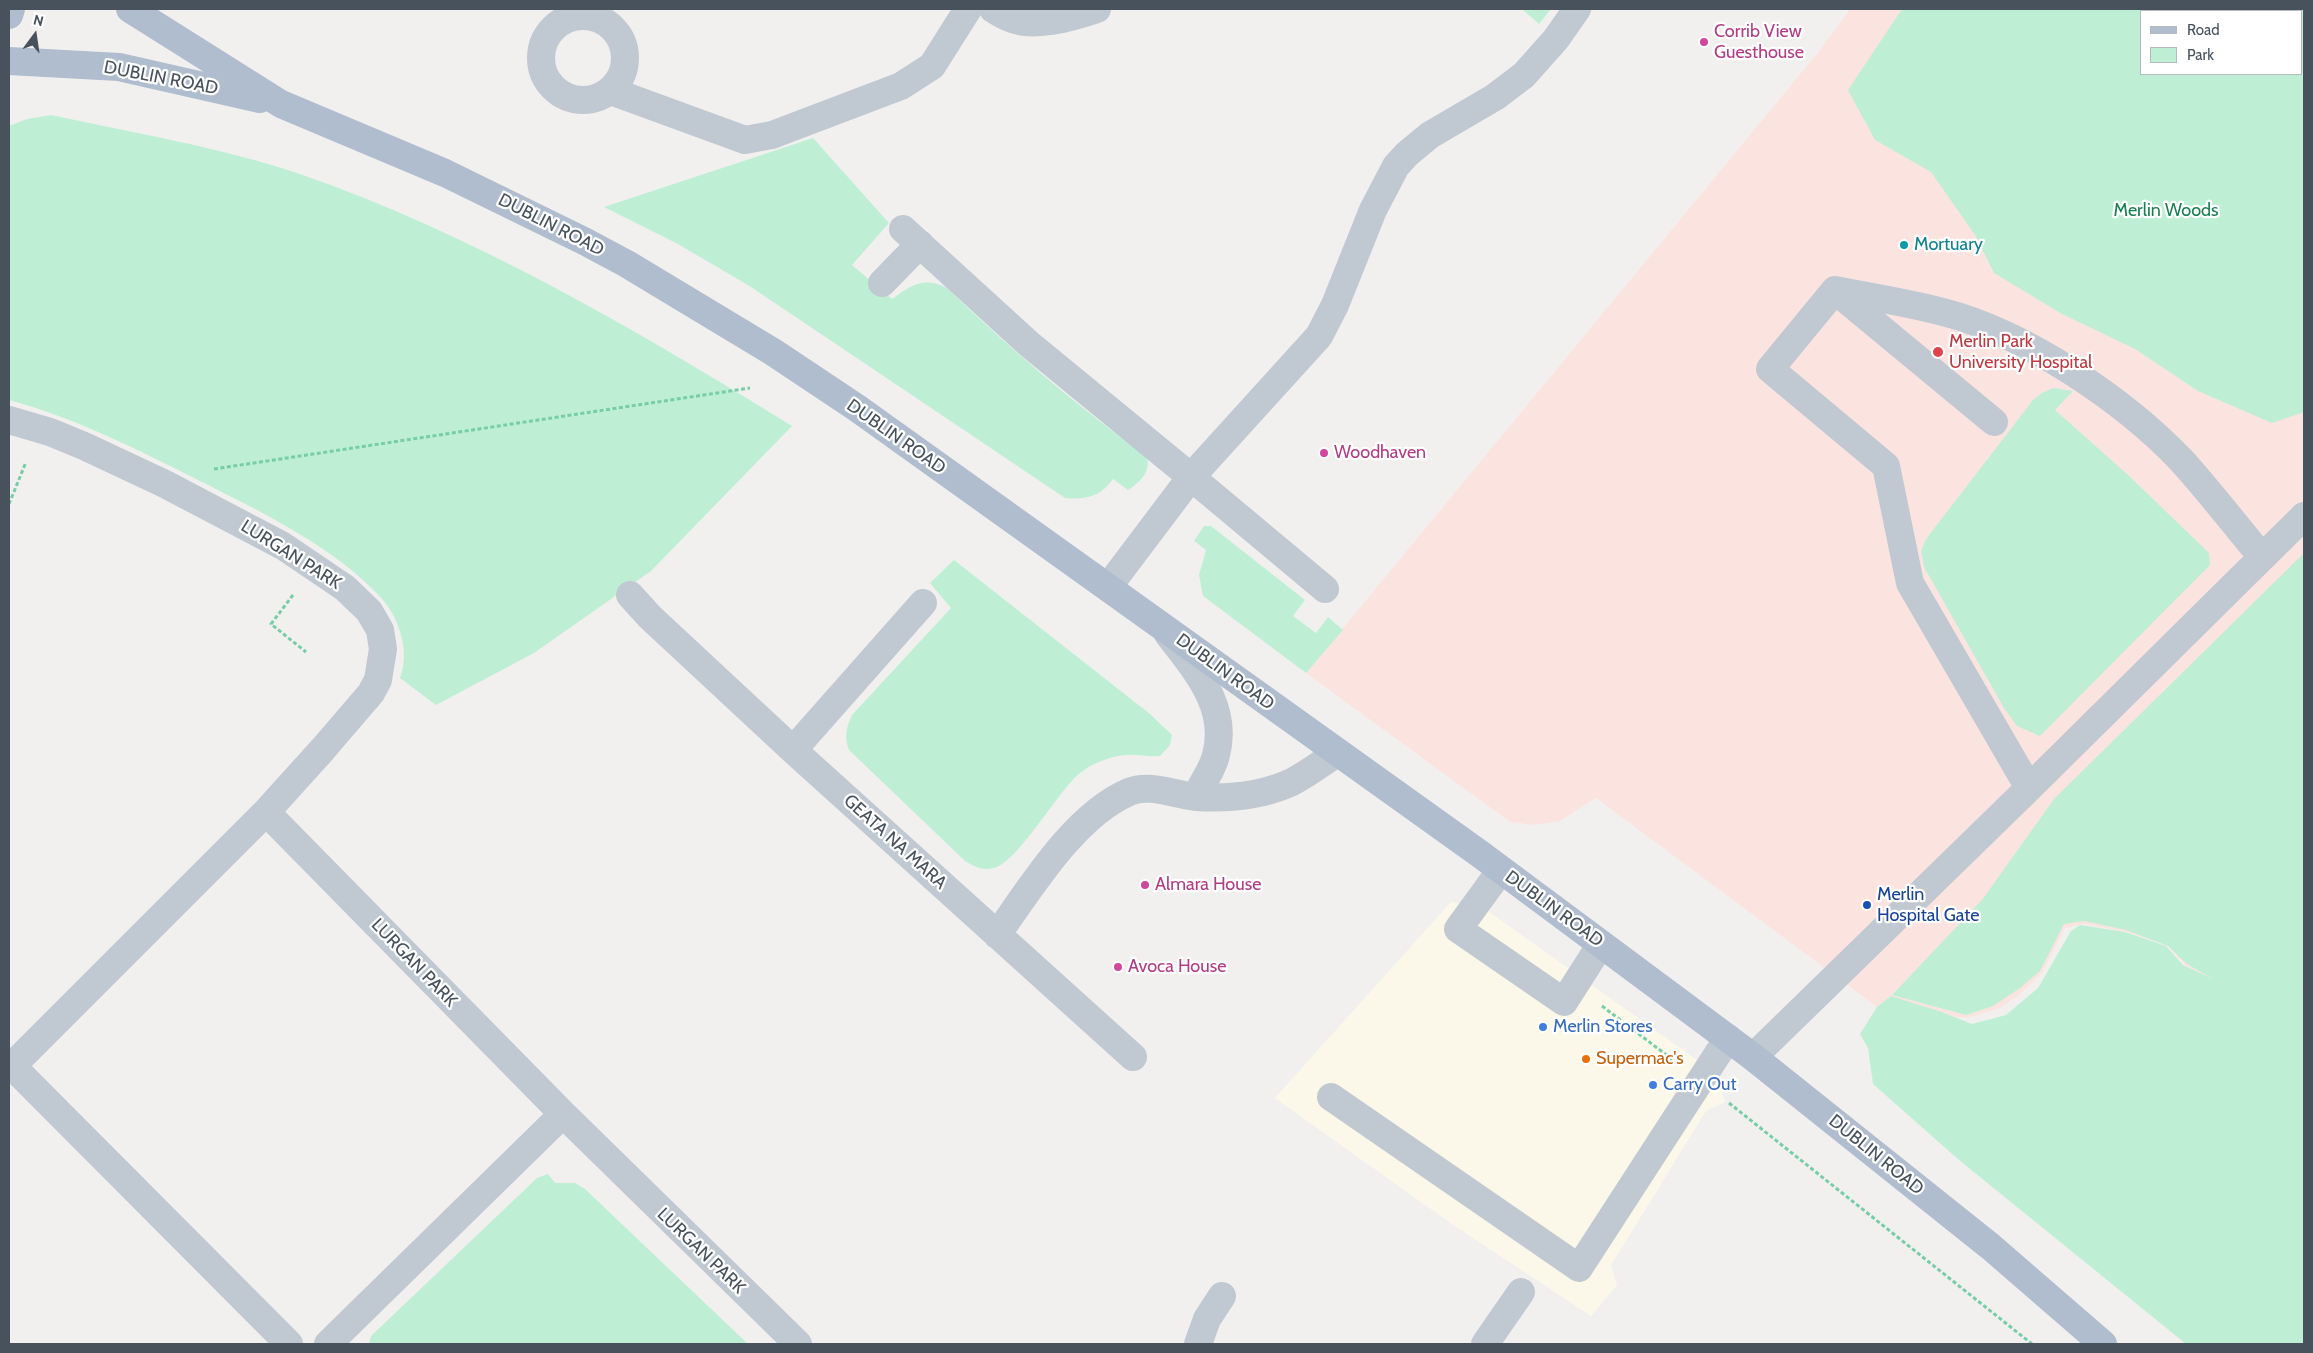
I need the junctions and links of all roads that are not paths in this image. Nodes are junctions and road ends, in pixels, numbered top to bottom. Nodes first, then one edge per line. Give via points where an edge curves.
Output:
1 (11, 9) edge
2 (130, 9) edge
3 (968, 9) edge
4 (993, 9) edge
5 (1097, 9) edge
6 (1577, 9) edge
7 (569, 13) edge
8 (9, 15) edge
9 (9, 61) edge
10 (611, 91) junction
11 (281, 104) junction
12 (882, 283) dead end
13 (1835, 290) junction
14 (9, 420) edge
15 (1994, 422) dead end
16 (1192, 477) junction
17 (2304, 516) edge
18 (2262, 558) junction
19 (1108, 588) junction
20 (1325, 589) dead end
21 (630, 595) dead end
22 (923, 603) dead end
23 (1162, 626) junction
24 (793, 750) junction
25 (1337, 753) junction
26 (2029, 788) junction
27 (1195, 797) junction
28 (266, 812) junction
29 (1501, 870) junction
30 (997, 934) junction
31 (1601, 944) junction
32 (1728, 1038) junction
33 (1133, 1057) dead end
34 (1753, 1057) junction
35 (10, 1064) edge
36 (1331, 1097) dead end
37 (562, 1114) junction
38 (1521, 1292) dead end
39 (1222, 1296) dead end
40 (290, 1344) edge
41 (328, 1344) edge
42 (798, 1344) edge
43 (1198, 1344) edge
44 (1485, 1344) edge
45 (2102, 1344) edge

1 - 8 main road
2 - 11 main road, DUBLIN ROAD
3 - 10 street via 932,66 901,86 772,135 745,140
4 - 5 street via 1011,19 1038,22
6 - 16 street via 1524,75 1430,135 1396,166 1373,210 1319,336
7 - 10 street via 600,20 612,27 620,39 625,52 625,66
7 - 10 street via 550,33 544,45 541,59 550,84 566,96 585,100
9 - 11 main road, DUBLIN ROAD via 119,67
11 - 19 main road, DUBLIN ROAD via 498,198 666,287 857,408
12 - 16 street via 911,236 1029,344
13 - 15 street
13 - 18 street via 1944,312 2007,336 2084,379 2137,418 2182,461
13 - 26 street via 1770,369 1886,466 1910,583
14 - 28 street, LURGAN PARK via 66,438 283,546 345,588 376,622 383,649 378,680 371,693
16 - 19 street
16 - 20 street
17 - 18 street
18 - 26 street
19 - 23 main road, DUBLIN ROAD
21 - 24 street, GEATA NA MARA
22 - 24 street
23 - 25 main road, DUBLIN ROAD
23 - 27 street via 1205,683 1218,720 1216,756
24 - 30 street, GEATA NA MARA
25 - 27 street via 1292,782 1246,797
25 - 29 main road, DUBLIN ROAD
26 - 34 street
27 - 30 street via 1155,789 1131,791 1104,806 1074,832
28 - 35 street, LURGAN PARK
28 - 37 street, LURGAN PARK
29 - 31 main road, DUBLIN ROAD
29 - 31 street via 1458,929 1564,1002
30 - 33 street, GEATA NA MARA
31 - 32 main road, DUBLIN ROAD
32 - 34 main road, DUBLIN ROAD
32 - 36 street via 1579,1268
34 - 45 main road, DUBLIN ROAD via 1991,1247
35 - 40 street, LURGAN PARK
37 - 41 street
37 - 42 street, LURGAN PARK
38 - 44 street
39 - 43 street via 1207,1319

